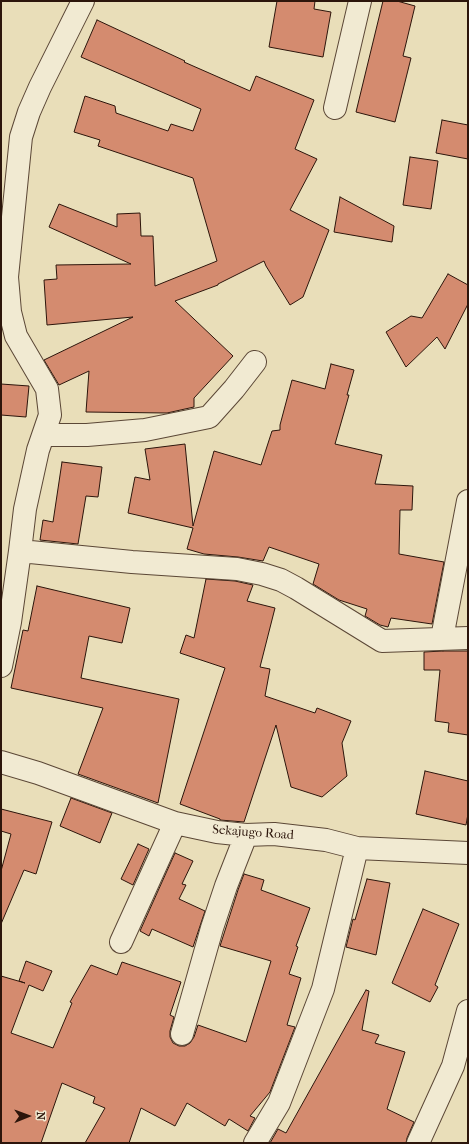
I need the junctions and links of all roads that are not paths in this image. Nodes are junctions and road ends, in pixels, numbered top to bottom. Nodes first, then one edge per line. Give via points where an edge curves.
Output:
1 (83, 1) edge
2 (360, 1) edge
3 (335, 108) dead end
4 (8, 337) edge
5 (255, 362) dead end
6 (44, 435) junction
7 (468, 501) edge
8 (20, 551) junction
9 (442, 638) junction
10 (468, 638) edge
11 (1, 666) edge
12 (1, 762) edge
13 (175, 824) junction
14 (246, 835) junction
15 (357, 848) junction
16 (468, 853) edge
17 (121, 942) dead end
18 (468, 1011) edge
19 (182, 1034) dead end
20 (255, 1143) edge
21 (418, 1143) edge

1 - 4 street via 40,87 22,137 7,277 10,312
2 - 3 street
4 - 6 street via 47,389 50,415
5 - 6 street via 209,417 145,430 87,435
6 - 8 street via 24,509
7 - 9 street
8 - 9 street via 237,569 262,574 296,588 382,641
8 - 11 street
9 - 10 street
12 - 13 street, Sekajugo Road via 38,773
13 - 14 street, Sekajugo Road
13 - 17 street
14 - 15 street, Sekajugo Road via 274,834 326,840
14 - 19 street via 212,928
15 - 16 street, Sekajugo Road
15 - 20 street via 323,989 279,1103
18 - 21 street via 453,1066

